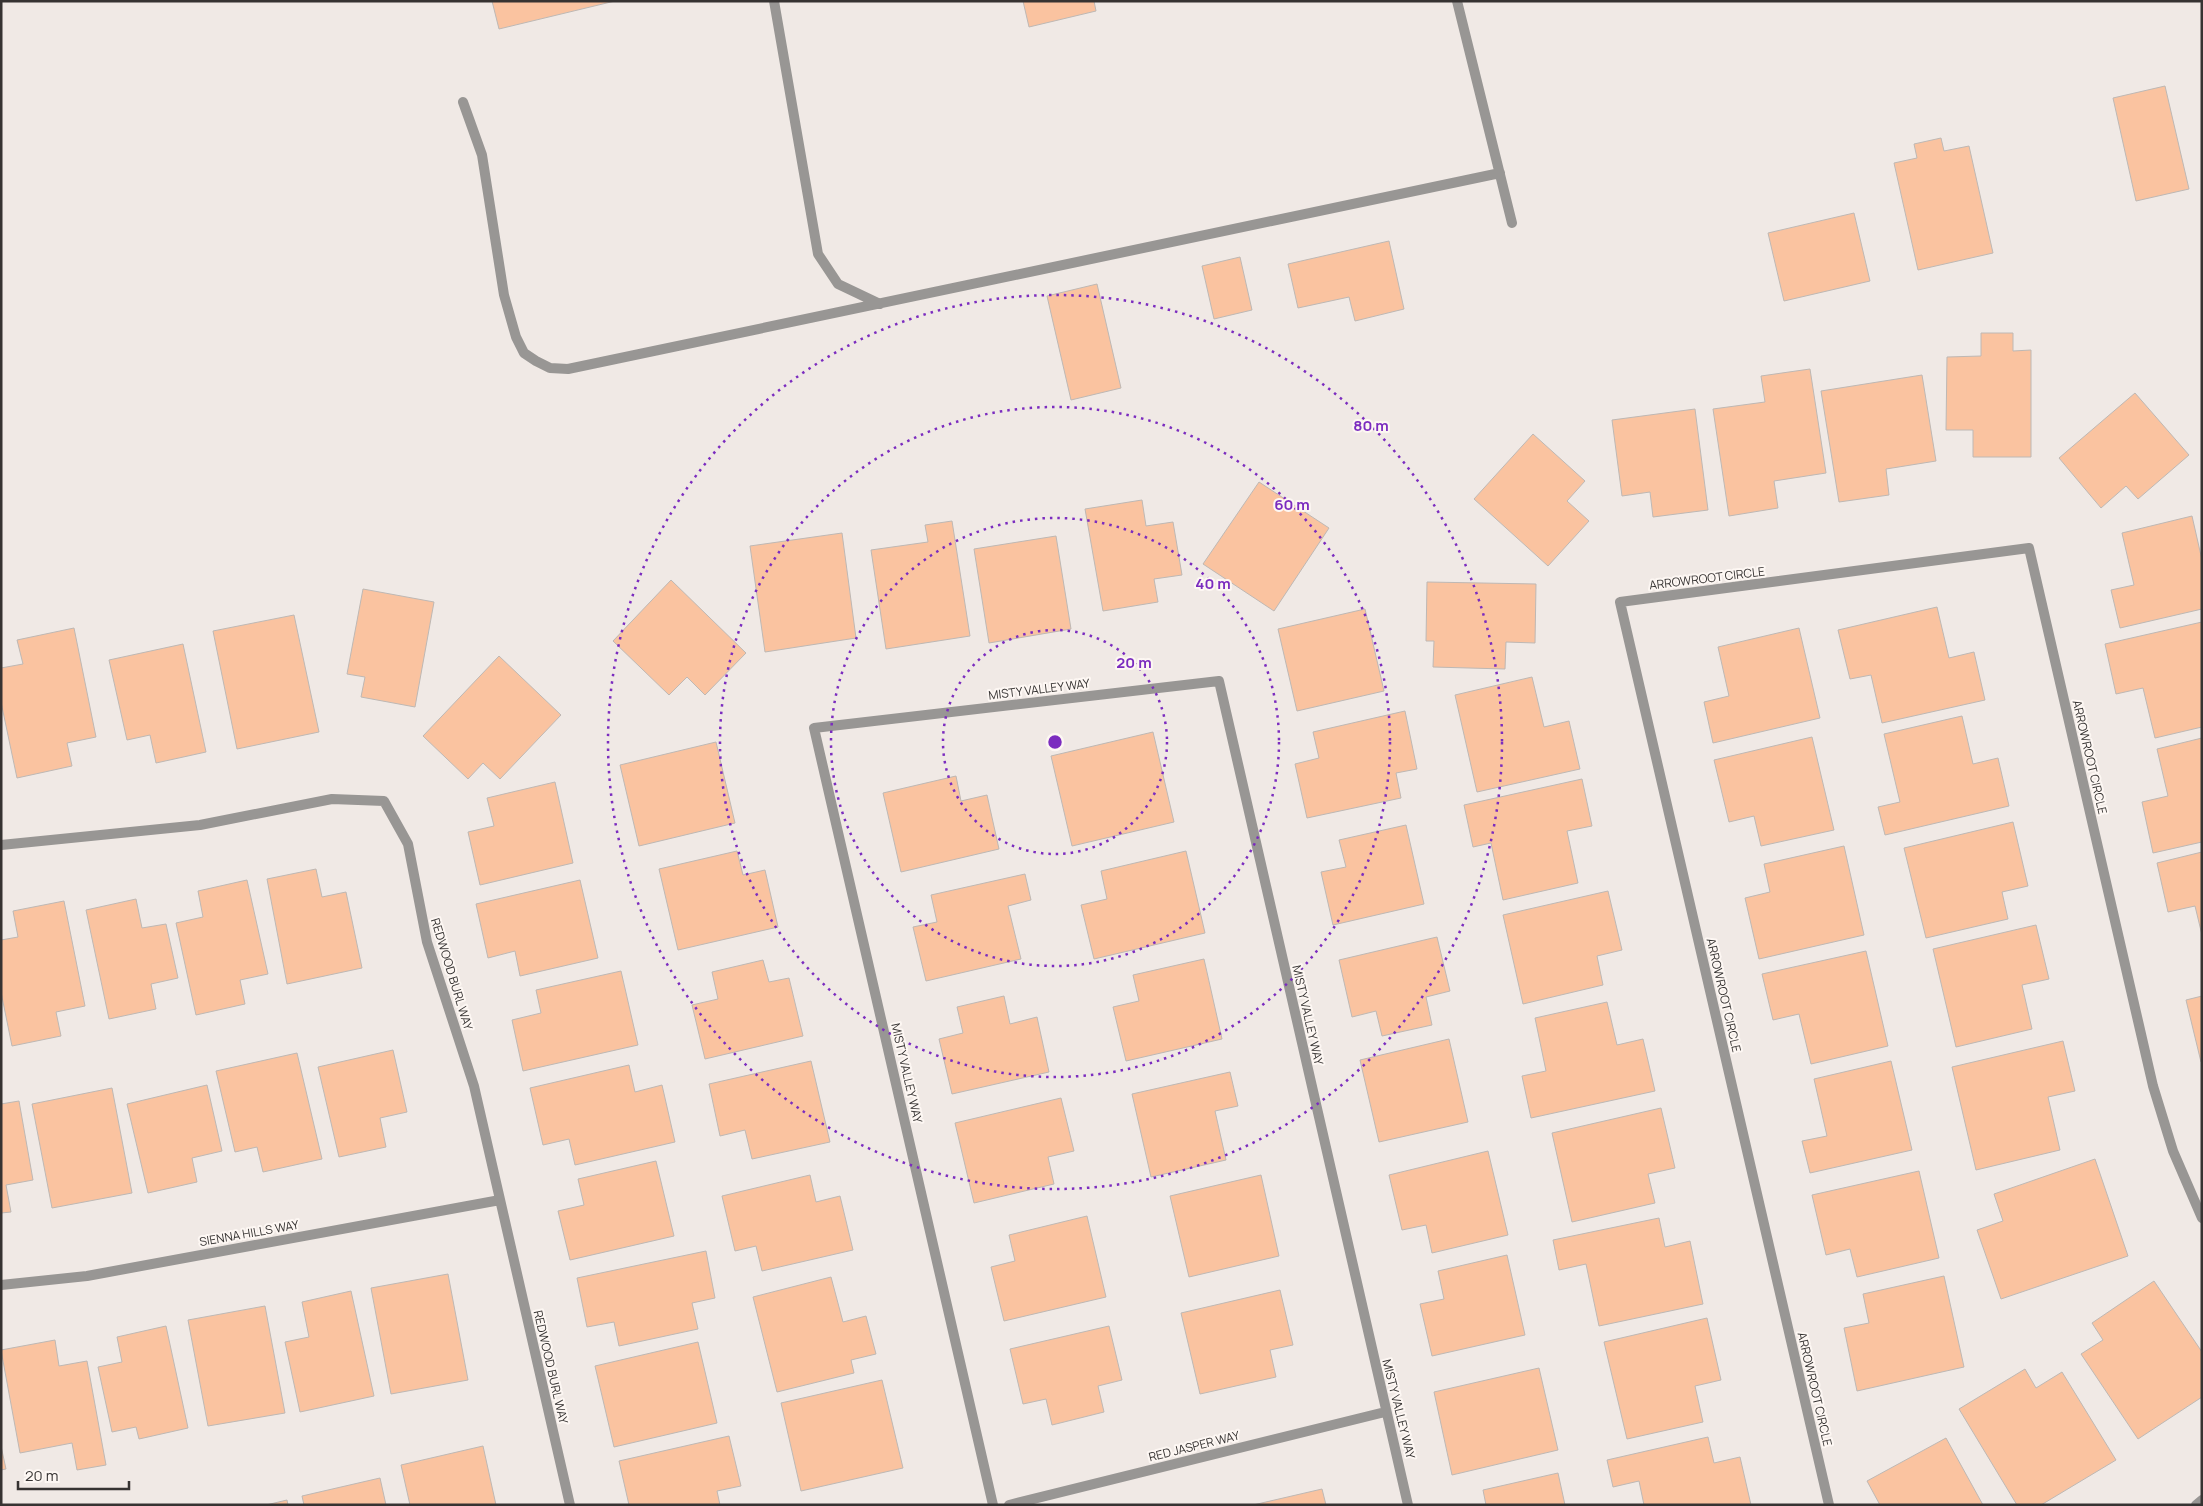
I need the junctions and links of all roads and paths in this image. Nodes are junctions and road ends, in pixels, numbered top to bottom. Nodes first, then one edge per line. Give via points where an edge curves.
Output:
1 (774, 1) edge
2 (1457, 1) edge
3 (463, 102) dead end
4 (1500, 173) junction
5 (1512, 223) dead end
6 (880, 304) junction
7 (1, 845) edge
8 (500, 1200) junction
9 (2202, 1218) edge
10 (1, 1285) edge
11 (1385, 1412) junction
12 (2202, 1500) edge
13 (570, 1505) edge
14 (993, 1505) edge
15 (1010, 1505) edge
16 (1408, 1505) edge
17 (1829, 1505) edge
18 (2196, 1505) edge

1 - 6 street via 818,254 838,284
2 - 4 street
3 - 6 street via 482,155 509,316 524,353 550,368 568,369
4 - 5 street
4 - 6 street
7 - 8 street, REDWOOD BURL WAY via 200,825 332,800 384,801 408,844 427,942 474,1086
8 - 10 street, SIENNA HILLS WAY via 87,1276
8 - 13 street, REDWOOD BURL WAY
9 - 17 street, ARROWROOT CIRCLE via 2173,1151 2153,1086 2029,548 1620,602
11 - 14 street, MISTY VALLEY WAY via 1219,681 814,728
11 - 15 street, RED JASPER WAY
11 - 16 street, MISTY VALLEY WAY
12 - 18 street

